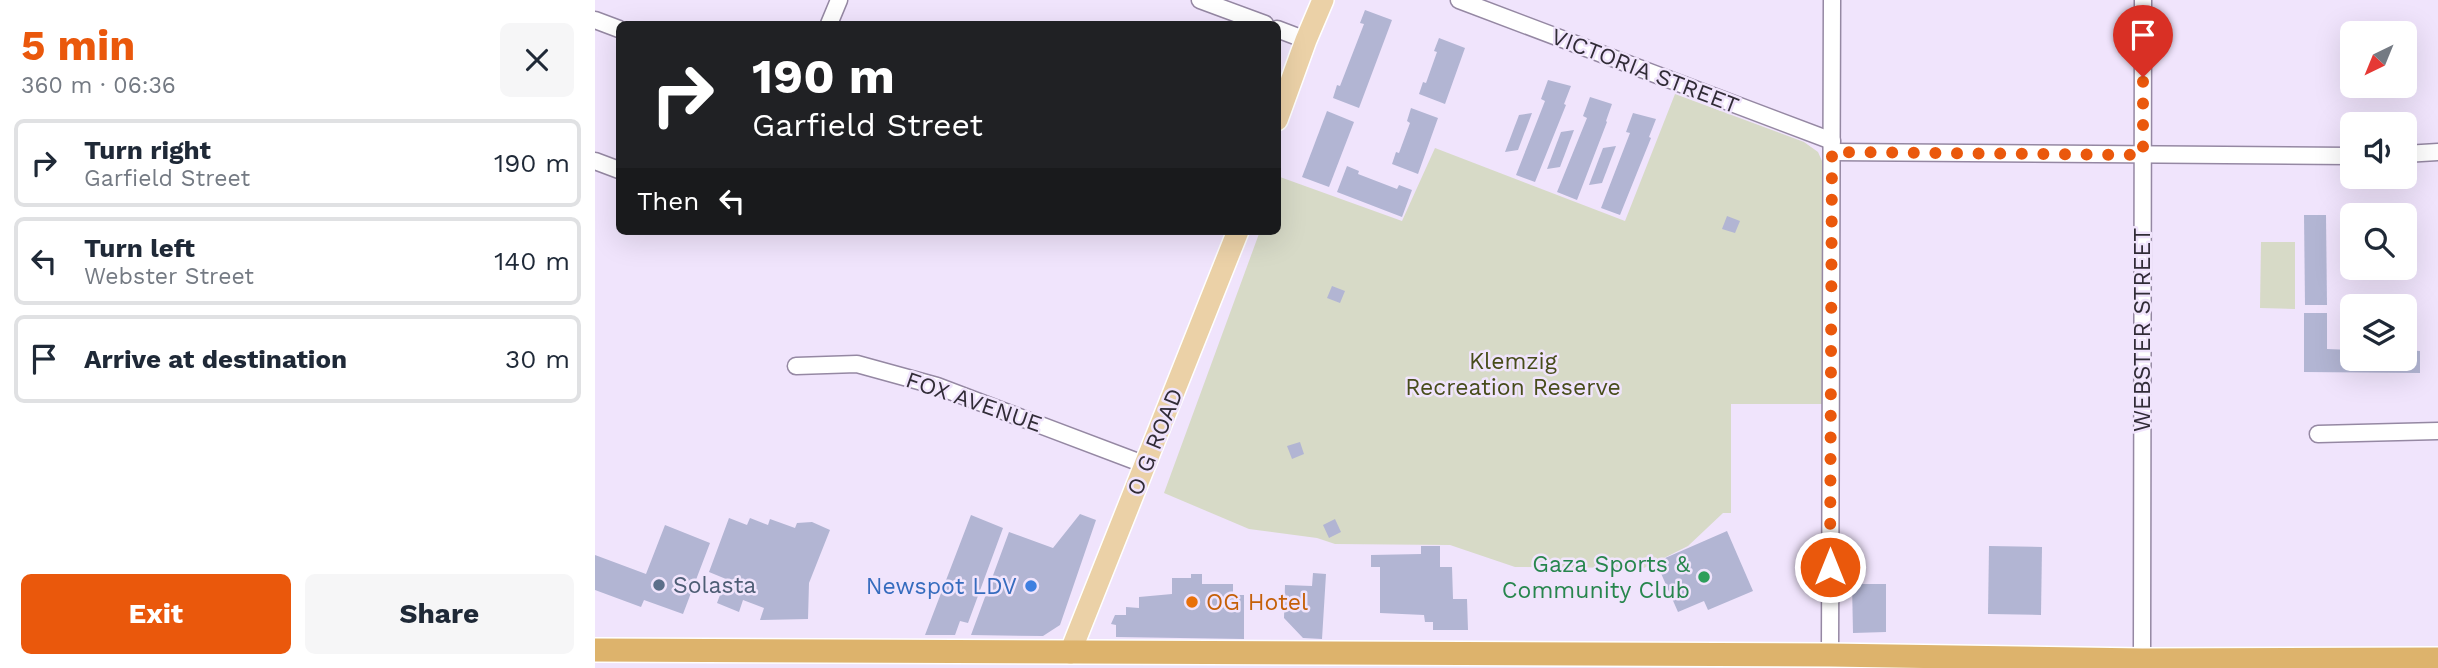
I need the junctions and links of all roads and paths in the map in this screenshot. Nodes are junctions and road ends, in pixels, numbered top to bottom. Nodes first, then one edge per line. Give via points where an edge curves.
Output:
1 (838, 0) edge
2 (1201, 0) edge
3 (1323, 0) edge
4 (1459, 0) edge
5 (1832, 0) edge
6 (2143, 0) edge
7 (595, 20) edge
8 (830, 21) edge
9 (1257, 21) edge
10 (616, 28) edge
11 (1281, 31) edge
12 (1306, 40) junction
13 (1281, 109) edge
14 (1832, 146) junction
15 (2438, 152) edge
16 (2417, 153) edge
17 (2143, 155) junction
18 (2340, 156) edge
19 (595, 161) edge
20 (616, 169) edge
21 (1236, 235) edge
22 (796, 366) dead end
23 (2438, 431) edge
24 (2318, 435) dead end
25 (1146, 465) junction
26 (595, 650) edge
27 (725, 658) edge
28 (2438, 659) edge
29 (1068, 661) edge
30 (1529, 661) edge
31 (1834, 661) edge
32 (2144, 664) edge

1 - 8 street
2 - 9 street
3 - 12 main road
4 - 14 street, VICTORIA STREET
5 - 14 street
6 - 17 street, WEBSTER STREET
7 - 10 street
11 - 12 street
12 - 13 main road
14 - 17 street
14 - 31 street
15 - 16 street
17 - 18 street
17 - 32 street, WEBSTER STREET
19 - 20 street
21 - 25 main road, O G ROAD
22 - 25 street, FOX AVENUE via 870,367 937,386
23 - 24 street
25 - 29 main road, O G ROAD
26 - 27 highway
27 - 29 highway
28 - 32 highway
29 - 30 highway
30 - 31 highway
31 - 32 highway

